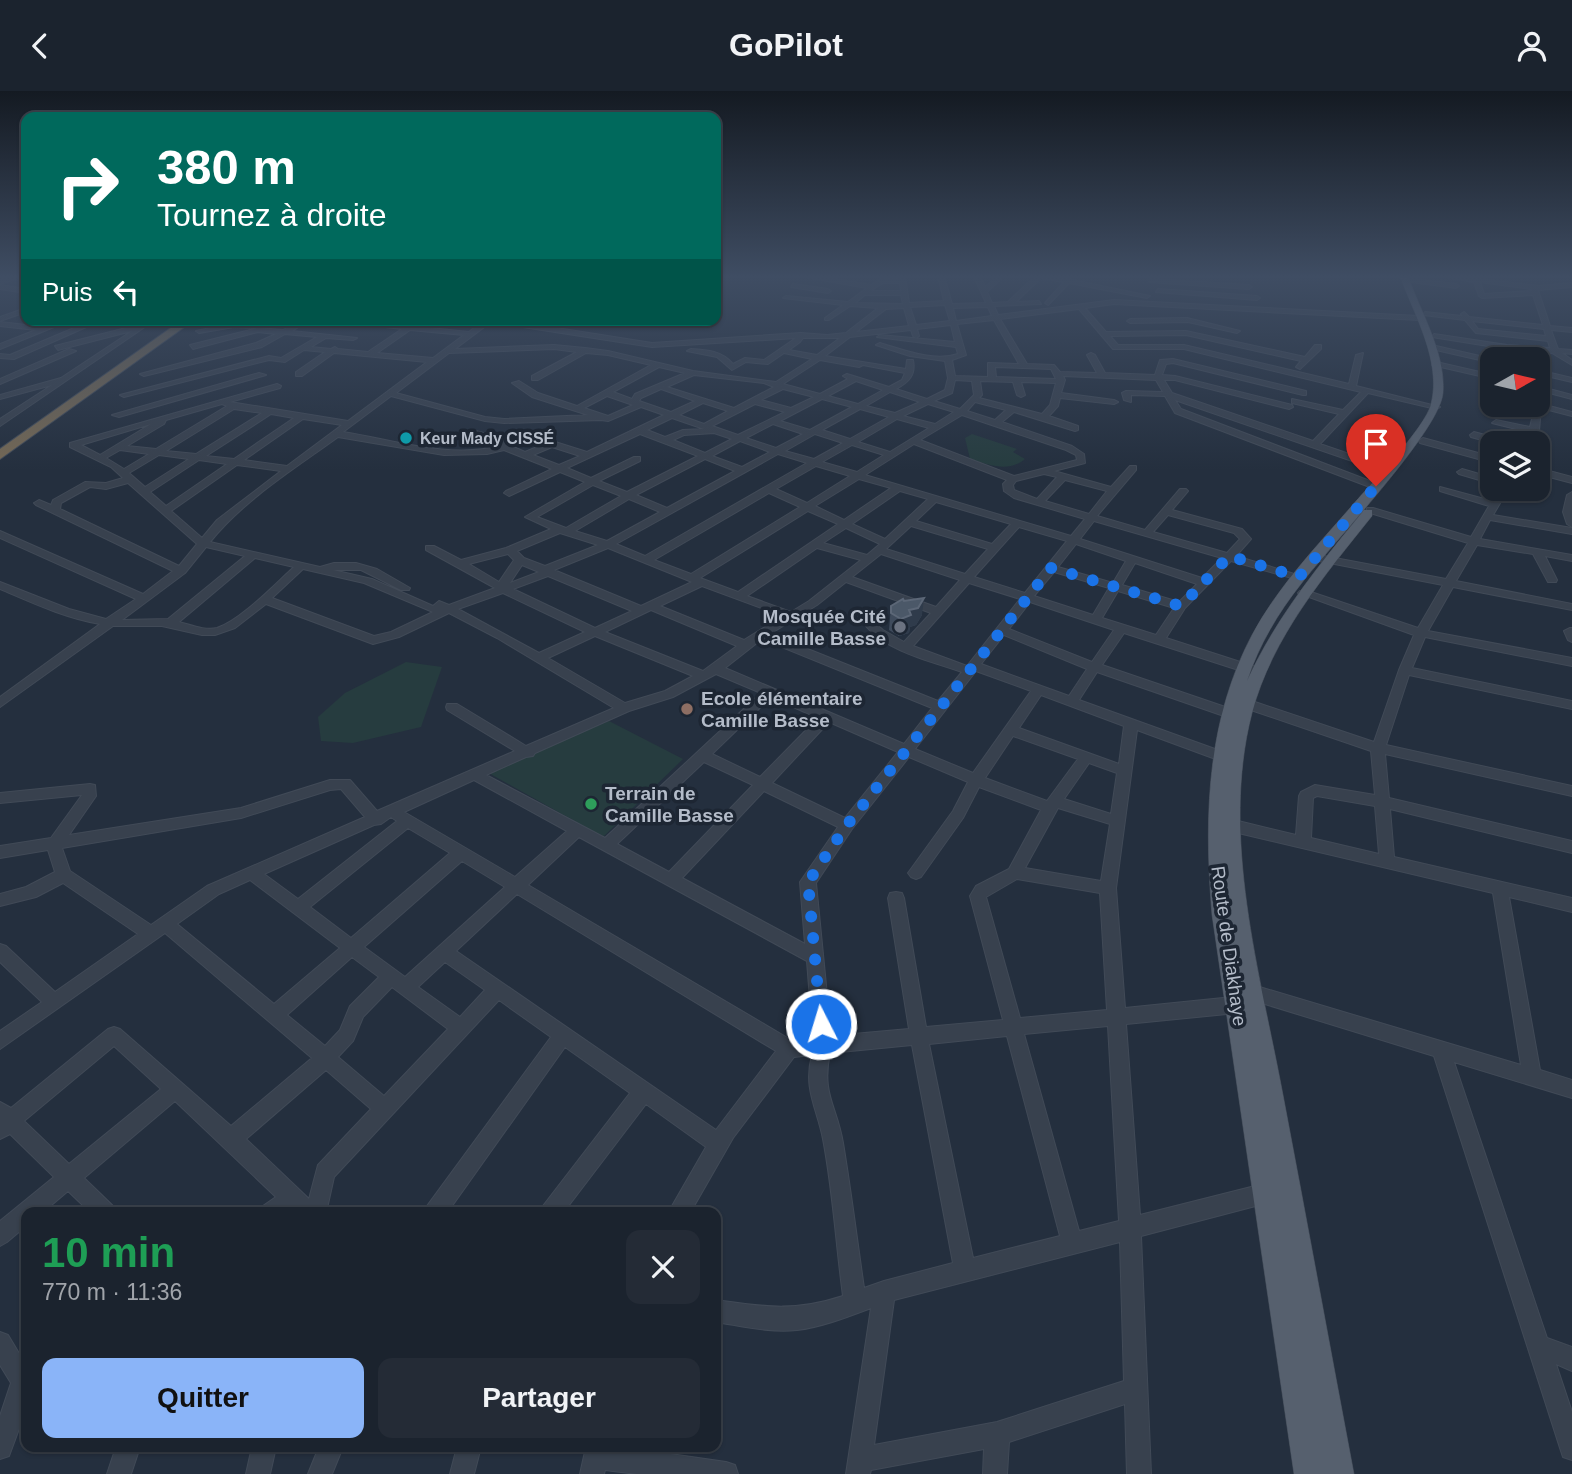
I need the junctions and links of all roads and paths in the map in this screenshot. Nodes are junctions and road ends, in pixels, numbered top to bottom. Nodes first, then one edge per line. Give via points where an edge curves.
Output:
1 (50, 341) edge
2 (85, 341) edge
3 (123, 341) edge
4 (151, 341) edge
5 (160, 341) edge
6 (214, 341) edge
7 (269, 341) edge
8 (316, 341) edge
9 (349, 341) edge
10 (386, 341) edge
11 (462, 341) edge
12 (631, 341) edge
13 (729, 341) junction
14 (735, 341) edge
15 (797, 341) edge
16 (842, 341) edge
17 (886, 341) edge
18 (923, 341) edge
19 (959, 341) edge
20 (1009, 341) edge
21 (1112, 341) edge
22 (1185, 341) edge
23 (1217, 341) edge
24 (1433, 341) edge
25 (1433, 341) edge
26 (1551, 341) edge
27 (1223, 342) joint
28 (662, 345) junction
29 (880, 345) junction
30 (961, 345) junction
31 (1270, 345) dead end
32 (37, 346) junction
33 (192, 347) dead end
34 (1184, 347) junction
35 (1318, 347) dead end
36 (58, 348) junction
37 (303, 348) junction
38 (585, 350) junction
39 (1480, 350) edge
40 (332, 351) junction
41 (448, 351) junction
42 (783, 351) junction
43 (1263, 351) junction
44 (1550, 351) edge
45 (82, 352) junction
46 (1555, 352) junction
47 (1572, 352) edge
48 (104, 353) junction
49 (228, 353) junction
50 (714, 353) junction
51 (1438, 353) junction
52 (911, 354) junction
53 (369, 355) junction
54 (1091, 355) dead end
55 (1360, 355) dead end
56 (0, 356) edge
57 (11, 357) junction
58 (676, 358) dead end
59 (818, 358) junction
60 (1480, 358) edge
61 (1550, 358) edge
62 (947, 359) junction
63 (76, 361) dead end
64 (436, 361) junction
65 (1306, 361) junction
66 (1572, 363) edge
67 (65, 364) dead end
68 (244, 364) junction
69 (860, 364) junction
70 (663, 365) junction
71 (1023, 365) junction
72 (1257, 365) junction
73 (0, 366) edge
74 (174, 366) junction
75 (732, 368) junction
76 (28, 371) junction
77 (1480, 371) edge
78 (909, 372) junction
79 (1289, 372) junction
80 (693, 373) junction
81 (144, 374) dead end
82 (299, 374) dead end
83 (262, 375) junction
84 (717, 375) junction
85 (850, 375) junction
86 (1102, 376) junction
87 (1550, 376) edge
88 (68, 377) junction
89 (1059, 377) junction
90 (1158, 377) junction
91 (1241, 377) junction
92 (190, 378) junction
93 (535, 378) dead end
94 (952, 378) junction
95 (975, 379) junction
96 (992, 379) junction
97 (1317, 379) junction
98 (1016, 380) junction
99 (703, 381) dead end
100 (0, 382) edge
101 (1572, 382) edge
102 (516, 383) dead end
103 (42, 384) junction
104 (1270, 384) junction
105 (779, 385) junction
106 (661, 387) junction
107 (692, 387) dead end
108 (1352, 387) junction
109 (890, 389) junction
110 (207, 390) junction
111 (1366, 391) junction
112 (1550, 391) edge
113 (607, 393) junction
114 (681, 393) junction
115 (1303, 393) junction
116 (392, 394) junction
117 (1166, 394) junction
118 (1561, 394) junction
119 (124, 395) dead end
120 (821, 395) junction
121 (1021, 395) dead end
122 (1058, 395) junction
123 (1242, 395) junction
124 (3, 396) edge
125 (1081, 397) junction
126 (1572, 397) edge
127 (703, 400) junction
128 (925, 400) junction
129 (976, 400) junction
130 (1128, 400) dead end
131 (754, 401) junction
132 (223, 402) junction
133 (1114, 402) dead end
134 (637, 403) junction
135 (0, 404) edge
136 (1292, 404) junction
137 (233, 406) junction
138 (859, 406) junction
139 (1436, 407) junction
140 (15, 408) junction
141 (579, 408) junction
142 (1013, 408) junction
143 (1076, 408) dead end
144 (1550, 410) edge
145 (270, 411) junction
146 (735, 411) junction
147 (792, 411) junction
148 (962, 411) junction
149 (1345, 413) junction
150 (1282, 414) dead end
151 (1572, 414) edge
152 (116, 415) dead end
153 (304, 415) junction
154 (671, 415) junction
155 (896, 416) junction
156 (1044, 417) junction
157 (1236, 417) junction
158 (1536, 417) edge
159 (163, 418) junction
160 (606, 418) junction
161 (485, 419) junction
162 (773, 421) junction
163 (0, 423) edge
164 (996, 423) junction
165 (1496, 423) dead end
166 (350, 424) junction
167 (706, 426) junction
168 (936, 427) junction
169 (591, 428) dead end
170 (1075, 428) dead end
171 (641, 431) junction
172 (719, 431) junction
173 (1535, 431) joint
174 (813, 432) junction
175 (337, 434) junction
176 (475, 434) dead end
177 (1474, 435) dead end
178 (492, 436) junction
179 (1480, 437) edge
180 (741, 438) junction
181 (1294, 438) junction
182 (665, 440) junction
183 (914, 441) junction
184 (1423, 441) junction
185 (851, 442) junction
186 (1314, 445) junction
187 (0, 447) edge
188 (117, 447) junction
189 (505, 447) junction
190 (776, 451) junction
191 (1273, 451) junction
192 (157, 452) junction
193 (892, 454) junction
194 (0, 455) edge
195 (525, 455) junction
196 (587, 455) junction
197 (200, 456) junction
198 (705, 456) junction
199 (1480, 456) edge
200 (100, 458) junction
201 (638, 459) dead end
202 (238, 461) junction
203 (815, 463) junction
204 (1133, 468) dead end
205 (289, 469) junction
206 (561, 469) junction
207 (743, 471) junction
208 (1045, 471) junction
209 (1390, 471) junction
210 (1462, 472) dead end
211 (1550, 474) edge
212 (859, 475) junction
213 (127, 476) junction
214 (1063, 476) junction
215 (1480, 477) edge
216 (1013, 479) junction
217 (593, 480) junction
218 (1572, 480) edge
219 (1376, 486) junction
220 (898, 487) junction
221 (769, 489) junction
222 (1443, 489) dead end
223 (1113, 490) junction
224 (145, 491) junction
225 (1183, 491) dead end
226 (509, 493) dead end
227 (629, 495) junction
228 (1572, 495) edge
229 (935, 498) junction
230 (1496, 501) edge
231 (1039, 502) junction
232 (39, 503) dead end
233 (1494, 505) junction
234 (807, 506) junction
235 (1570, 507) edge
236 (1370, 510) junction
237 (164, 511) junction
238 (667, 511) junction
239 (1164, 511) junction
240 (55, 512) junction
241 (1092, 517) junction
242 (1488, 517) junction
243 (909, 522) junction
244 (1017, 523) junction
245 (1572, 523) edge
246 (845, 524) junction
247 (564, 530) junction
248 (1572, 531) edge
249 (1147, 533) junction
250 (0, 534) edge
251 (1074, 540) junction
252 (1472, 541) junction
253 (202, 543) junction
254 (813, 544) junction
255 (607, 545) junction
256 (882, 546) junction
257 (430, 548) dead end
258 (994, 548) junction
259 (510, 550) junction
260 (1537, 552) junction
261 (253, 555) junction
262 (1229, 556) junction
263 (867, 558) junction
264 (1572, 558) edge
265 (1322, 559) junction
266 (520, 560) junction
267 (1132, 560) junction
268 (644, 561) junction
269 (462, 563) junction
270 (301, 566) junction
271 (1051, 568) junction
272 (181, 571) junction
273 (547, 571) junction
274 (844, 578) junction
275 (967, 578) junction
276 (696, 580) junction
277 (1552, 580) dead end
278 (1203, 582) junction
279 (0, 585) edge
280 (1302, 585) junction
281 (1446, 585) junction
282 (503, 588) junction
283 (1116, 588) junction
284 (738, 597) junction
285 (1028, 597) junction
286 (145, 599) junction
287 (264, 599) junction
288 (1181, 606) junction
289 (1572, 607) edge
290 (447, 608) junction
291 (646, 608) junction
292 (937, 611) junction
293 (793, 615) junction
294 (1096, 619) junction
295 (109, 623) junction
296 (171, 623) junction
297 (872, 626) dead end
298 (1121, 628) junction
299 (593, 631) junction
300 (1003, 631) junction
301 (1421, 633) junction
302 (764, 636) junction
303 (1159, 640) junction
304 (745, 646) junction
305 (906, 647) junction
306 (537, 659) junction
307 (1572, 662) edge
308 (1094, 667) junction
309 (972, 668) junction
310 (1251, 670) junction
311 (1405, 670) junction
312 (710, 673) junction
313 (1038, 690) junction
314 (769, 692) junction
315 (1071, 702) junction
316 (0, 703) edge
317 (1247, 703) junction
318 (1572, 705) edge
319 (452, 707) dead end
320 (941, 707) junction
321 (624, 708) junction
322 (1229, 713) junction
323 (827, 716) junction
324 (1131, 725) junction
325 (1011, 730) junction
326 (1378, 748) junction
327 (907, 749) junction
328 (528, 753) junction
329 (702, 754) junction
330 (1221, 756) junction
331 (1085, 759) junction
332 (1125, 771) junction
333 (475, 775) junction
334 (976, 780) junction
335 (762, 784) junction
336 (1572, 791) edge
337 (0, 798) edge
338 (1382, 802) junction
339 (1052, 805) junction
340 (400, 817) junction
341 (376, 820) junction
342 (1117, 821) junction
343 (847, 825) junction
344 (1234, 826) junction
345 (578, 829) junction
346 (1303, 842) junction
347 (54, 845) junction
348 (607, 845) junction
349 (1572, 847) edge
350 (0, 852) edge
351 (458, 853) junction
352 (1387, 862) junction
353 (251, 873) junction
354 (916, 873) dead end
355 (1015, 873) junction
356 (64, 875) junction
357 (671, 880) junction
358 (516, 886) junction
359 (1108, 888) junction
360 (1500, 888) junction
361 (896, 898) dead end
362 (0, 900) edge
363 (1572, 905) edge
364 (299, 907) junction
365 (157, 928) junction
366 (351, 945) junction
367 (0, 951) edge
368 (444, 952) junction
369 (815, 957) junction
370 (392, 975) junction
371 (407, 986) junction
372 (498, 989) junction
373 (1253, 993) junction
374 (54, 1002) junction
375 (1237, 1005) junction
376 (274, 1015) junction
377 (1116, 1017) junction
378 (1012, 1027) junction
379 (461, 1028) junction
380 (563, 1035) junction
381 (919, 1037) junction
382 (0, 1041) edge
383 (823, 1046) junction
384 (789, 1049) junction
385 (1441, 1050) junction
386 (326, 1058) junction
387 (1532, 1077) junction
388 (175, 1089) junction
389 (1572, 1089) edge
390 (643, 1092) junction
391 (386, 1109) junction
392 (3, 1121) edge
393 (232, 1139) junction
394 (719, 1144) junction
395 (69, 1176) junction
396 (1267, 1193) junction
397 (292, 1198) junction
398 (33, 1207) edge
399 (100, 1207) edge
400 (279, 1207) edge
401 (302, 1207) edge
402 (317, 1207) edge
403 (438, 1207) edge
404 (555, 1207) edge
405 (682, 1207) edge
406 (21, 1217) edge
407 (1130, 1229) junction
408 (0, 1235) edge
409 (1072, 1243) junction
410 (965, 1271) junction
411 (884, 1292) junction
412 (855, 1303) junction
413 (721, 1312) edge
414 (0, 1343) edge
415 (1539, 1346) junction
416 (1572, 1359) edge
417 (21, 1378) edge
418 (1136, 1389) junction
419 (21, 1393) edge
420 (997, 1434) junction
421 (0, 1447) edge
422 (1572, 1448) edge
423 (126, 1452) edge
424 (263, 1452) edge
425 (329, 1452) edge
426 (468, 1452) edge
427 (596, 1459) edge
428 (859, 1467) edge
429 (119, 1474) edge
430 (258, 1474) edge
431 (320, 1474) edge
432 (461, 1474) edge
433 (721, 1474) edge
434 (995, 1474) edge
435 (1139, 1474) edge
436 (1310, 1474) edge
437 (1338, 1474) edge

1 - 32 street
2 - 36 street
3 - 48 street
4 - 187 highway
5 - 194 highway
6 - 33 street
7 - 49 street
8 - 37 street
9 - 40 street
10 - 53 street
11 - 41 street
12 - 28 street
13 - 14 street
13 - 28 street
13 - 42 street
13 - 50 street
15 - 42 street
16 - 59 street
17 - 29 street
18 - 30 street
19 - 30 street
20 - 71 street
21 - 34 street via 1119,347
22 - 34 street
23 - 27 street
24 - 51 main road, Route de Diakhaye
25 - 51 main road, Route de Diakhaye
26 - 46 street
27 - 43 street
28 - 50 street
29 - 52 street
29 - 69 street
30 - 62 street via 962,355
31 - 43 street
32 - 36 street
32 - 57 street
34 - 72 street
35 - 65 street
36 - 45 street
37 - 40 street
37 - 68 street via 280,360 271,357
38 - 41 street
38 - 70 street
38 - 93 street
39 - 51 street
40 - 53 street
40 - 82 street
41 - 64 street
42 - 59 street
42 - 75 street via 765,362 745,361
43 - 65 street
44 - 46 street
45 - 48 street
45 - 76 street
46 - 47 street
46 - 66 street
48 - 63 street
48 - 88 street
49 - 68 street
49 - 74 street
50 - 75 street
51 - 60 street
51 - 77 street
51 - 139 main road, Route de Diakhaye
51 - 184 main road, Route de Diakhaye via 1449,403
52 - 62 street
52 - 78 street
53 - 64 street
54 - 86 street
55 - 108 street
56 - 57 street
57 - 73 street via 16,359
58 - 70 street
59 - 69 street
59 - 105 street
61 - 66 street
62 - 94 street
64 - 116 street
65 - 79 street
67 - 76 street
68 - 83 street
68 - 92 street
69 - 78 street
69 - 85 street
70 - 80 street
70 - 113 street
71 - 89 street via 1052,365
71 - 96 street via 991,365
72 - 79 street
72 - 91 street
74 - 81 street
74 - 92 street
75 - 84 street
76 - 100 street
76 - 103 street
78 - 109 street via 905,381
79 - 97 street
79 - 104 street
80 - 84 street
80 - 106 street
83 - 110 street
83 - 132 street via 277,386
84 - 99 street
84 - 105 street
85 - 109 street
85 - 120 street
86 - 89 street
86 - 90 street
87 - 101 street
88 - 103 street
88 - 140 street
89 - 98 street
89 - 122 street
90 - 91 street via 1163,362 1168,361
90 - 117 street
90 - 123 street
91 - 104 street
92 - 110 street
92 - 119 street
94 - 95 street
94 - 128 street via 949,391
95 - 96 street
95 - 129 street
96 - 98 street
97 - 108 street
97 - 115 street
98 - 121 street
101 - 118 street
102 - 141 street via 535,395
103 - 124 street
104 - 115 street
105 - 120 street
105 - 131 street
106 - 114 street
106 - 134 street via 638,396
107 - 114 street
108 - 111 street
109 - 128 street
109 - 138 street
110 - 152 street
111 - 139 street
111 - 149 street
112 - 118 street
113 - 134 street
113 - 141 street
114 - 127 street
115 - 136 street
116 - 161 street
116 - 166 street
117 - 130 street via 1126,393
117 - 157 street
117 - 191 street via 1178,411
118 - 126 street
120 - 138 street
120 - 147 street
122 - 125 street
122 - 156 street
123 - 136 street
123 - 157 street via 1232,405
124 - 140 street
125 - 133 street
125 - 143 street
127 - 146 street
127 - 154 street
128 - 148 street
128 - 155 street
129 - 142 street
129 - 148 street
131 - 146 street
131 - 147 street
132 - 137 street
132 - 159 street
134 - 154 street
134 - 160 street
135 - 140 street
136 - 149 street
136 - 150 street
137 - 145 street
137 - 192 street
138 - 155 street
138 - 174 street
139 - 209 main road, Route de Diakhaye
140 - 163 street
141 - 160 street
142 - 156 street
142 - 164 street
144 - 151 street
145 - 153 street
145 - 197 street
146 - 167 street
147 - 162 street
148 - 164 street
148 - 168 street
149 - 186 street
153 - 166 street
153 - 202 street
154 - 167 street
154 - 171 street
155 - 168 street
155 - 185 street
156 - 170 street
157 - 181 street via 1271,425
158 - 173 street
159 - 188 street
159 - 200 street via 74,444
160 - 161 street
160 - 169 street
161 - 178 street
162 - 174 street
162 - 180 street
164 - 208 street via 1080,454 1082,461
165 - 173 street
166 - 175 street
167 - 172 street
168 - 183 street
171 - 182 street
171 - 196 street
172 - 180 street
172 - 182 street via 682,433
174 - 185 street
174 - 190 street
175 - 189 street via 484,454
175 - 205 street
176 - 178 street
177 - 179 street
178 - 189 street
180 - 190 street
180 - 198 street
181 - 186 street
181 - 191 street
182 - 198 street
183 - 193 street
183 - 216 street
184 - 199 street
184 - 236 main road, Route de Diakhaye
185 - 193 street
185 - 203 street
186 - 209 street
188 - 192 street
188 - 200 street
189 - 195 street
190 - 203 street
190 - 207 street
191 - 219 street
192 - 197 street
192 - 213 street
193 - 212 street
195 - 196 street via 552,444
195 - 206 street
196 - 206 street
197 - 202 street
197 - 224 street
198 - 207 street
198 - 227 street
200 - 213 street
201 - 217 street
202 - 205 street
202 - 237 street
203 - 212 street
203 - 221 street
204 - 223 street
205 - 253 street via 243,503
206 - 217 street
206 - 226 street
207 - 238 street
208 - 214 street
208 - 216 street
209 - 219 main road, Route de Diakhaye
210 - 215 street
211 - 218 street
212 - 220 street
212 - 234 street
213 - 224 street
213 - 240 street via 106,486 85,485 56,502
214 - 223 street
214 - 231 street
216 - 231 street via 1009,491
217 - 227 street
217 - 247 street via 530,516
219 - 265 main road, Route de Diakhaye
220 - 229 street
220 - 246 street
221 - 234 street
221 - 268 street
222 - 233 street
223 - 241 street
224 - 237 street
225 - 239 street
227 - 238 street
227 - 247 street
228 - 235 street
229 - 243 street
229 - 244 street
230 - 233 street
231 - 241 street
232 - 240 street
233 - 242 street
234 - 246 street
234 - 276 street
235 - 245 street
236 - 252 street
236 - 265 main road, Route de Diakhaye
237 - 253 street
238 - 255 street
239 - 249 street
239 - 262 street via 1244,534 1246,538
240 - 272 street
241 - 249 street
241 - 251 street
242 - 248 street
242 - 252 street
243 - 256 street
243 - 258 street
244 - 251 street
244 - 258 street
246 - 254 street
246 - 256 street
247 - 255 street
247 - 259 street
249 - 262 street
250 - 286 street
251 - 267 street
251 - 271 street
252 - 260 street
252 - 281 street
253 - 261 street
253 - 272 street
254 - 263 street
254 - 284 street
255 - 268 street
255 - 273 street
256 - 263 street
256 - 275 street
257 - 269 street
258 - 275 street
259 - 266 street
259 - 269 street
260 - 264 street
260 - 277 street
261 - 270 street
261 - 296 street
262 - 278 street
262 - 280 street
263 - 274 street
265 - 280 main road, Route de Diakhaye
265 - 281 street
266 - 273 street
266 - 282 street
267 - 278 street
267 - 283 street
268 - 276 street
269 - 282 street
270 - 287 street
270 - 290 street via 319,571 356,564
271 - 283 street
271 - 285 street
272 - 286 street
273 - 282 street
273 - 291 street
274 - 292 street
274 - 293 street
275 - 285 street
275 - 292 street
276 - 284 street
276 - 291 street
278 - 288 street
279 - 295 street via 81,618
280 - 301 street
280 - 310 main road, Route de Diakhaye
281 - 289 street
281 - 301 street
282 - 290 street
282 - 299 street
283 - 288 street
283 - 294 street
284 - 293 street
285 - 294 street
285 - 300 street
286 - 295 street
287 - 290 street via 373,641 396,635
287 - 296 street via 221,630 187,630
288 - 303 street
290 - 306 street
291 - 299 street
291 - 304 street
292 - 305 street
293 - 302 street
294 - 298 street
295 - 296 street
295 - 316 street
297 - 305 street via 878,634
298 - 303 street
298 - 308 street
299 - 306 street
299 - 312 street
300 - 308 street
300 - 309 street
301 - 307 street
301 - 311 street
302 - 304 street
302 - 320 street
303 - 310 street
304 - 312 street
305 - 309 street
306 - 321 street
308 - 315 street
308 - 322 street
309 - 313 street
309 - 320 street
310 - 317 main road, Route de Diakhaye
310 - 322 main road, Route de Diakhaye
311 - 318 street
311 - 326 street
312 - 314 street
312 - 321 street via 669,694
313 - 315 street
313 - 325 street
314 - 323 street
314 - 329 street
315 - 324 street
317 - 326 street
317 - 344 main road, Route de Diakhaye via 1236,761
319 - 328 street
320 - 327 street
321 - 328 street
322 - 330 main road, Route de Diakhaye
323 - 327 street
323 - 335 street
324 - 330 street
324 - 332 street
325 - 331 street
325 - 334 street
326 - 336 street
326 - 338 street
327 - 334 street
327 - 343 street
328 - 333 street
329 - 335 street
329 - 348 street
330 - 375 main road, Route de Diakhaye via 1216,856
331 - 332 street
331 - 339 street
332 - 342 street
333 - 340 street
333 - 345 street
334 - 339 street
334 - 354 street
335 - 343 street
335 - 357 street
337 - 347 street via 90,789
338 - 346 street via 1315,790 1306,796
338 - 349 street
338 - 352 street
339 - 342 street
339 - 355 street
340 - 341 street
340 - 351 street
340 - 364 street
341 - 347 street via 345,784 330,785 241,813
341 - 353 street
342 - 359 street
343 - 369 street via 808,882
344 - 346 street
344 - 373 main road, Route de Diakhaye via 1242,932
345 - 348 street
345 - 358 street
346 - 352 street
347 - 350 street
347 - 356 street
348 - 357 street
351 - 358 street
351 - 366 street
352 - 360 street
353 - 364 street
353 - 365 street via 213,890
355 - 359 street
355 - 378 street via 978,896
356 - 362 street via 30,893
356 - 365 street
357 - 369 street
358 - 368 street
358 - 384 street
359 - 377 street
360 - 363 street
360 - 387 street
361 - 381 street
364 - 366 street
365 - 374 street
365 - 376 street
366 - 370 street
366 - 376 street
367 - 374 street
368 - 371 street
368 - 372 street
369 - 383 street
370 - 371 street
370 - 386 street via 356,1012 347,1035
371 - 379 street
372 - 379 street
372 - 380 street
373 - 375 street
373 - 385 street
373 - 437 main road, Route de Diakhaye
374 - 382 street
375 - 377 street
375 - 396 main road, Route de Diakhaye
376 - 386 street
377 - 378 street
377 - 407 street
378 - 381 street
378 - 409 street
379 - 391 street
380 - 390 street
380 - 403 street
381 - 383 street
381 - 410 street
383 - 384 street
383 - 412 street via 817,1085 833,1139
384 - 394 street
385 - 387 street
385 - 415 street
386 - 391 street
386 - 393 street
387 - 389 street
388 - 392 street via 114,1035
388 - 393 street
388 - 395 street
390 - 394 street
390 - 404 street
391 - 402 street via 325,1172
392 - 395 street
393 - 397 street
394 - 405 street
395 - 398 street
395 - 399 street
396 - 407 street
396 - 436 main road, Route de Diakhaye
397 - 400 street
397 - 401 street
406 - 408 street
407 - 409 street
407 - 418 street
409 - 410 street
410 - 411 street
411 - 412 street
411 - 428 street
412 - 413 street via 789,1319
414 - 417 street
415 - 416 street
415 - 422 street
418 - 420 street
418 - 435 street
419 - 421 street
420 - 428 street
420 - 434 street
423 - 429 street
424 - 430 street
425 - 431 street
426 - 432 street
427 - 433 street

